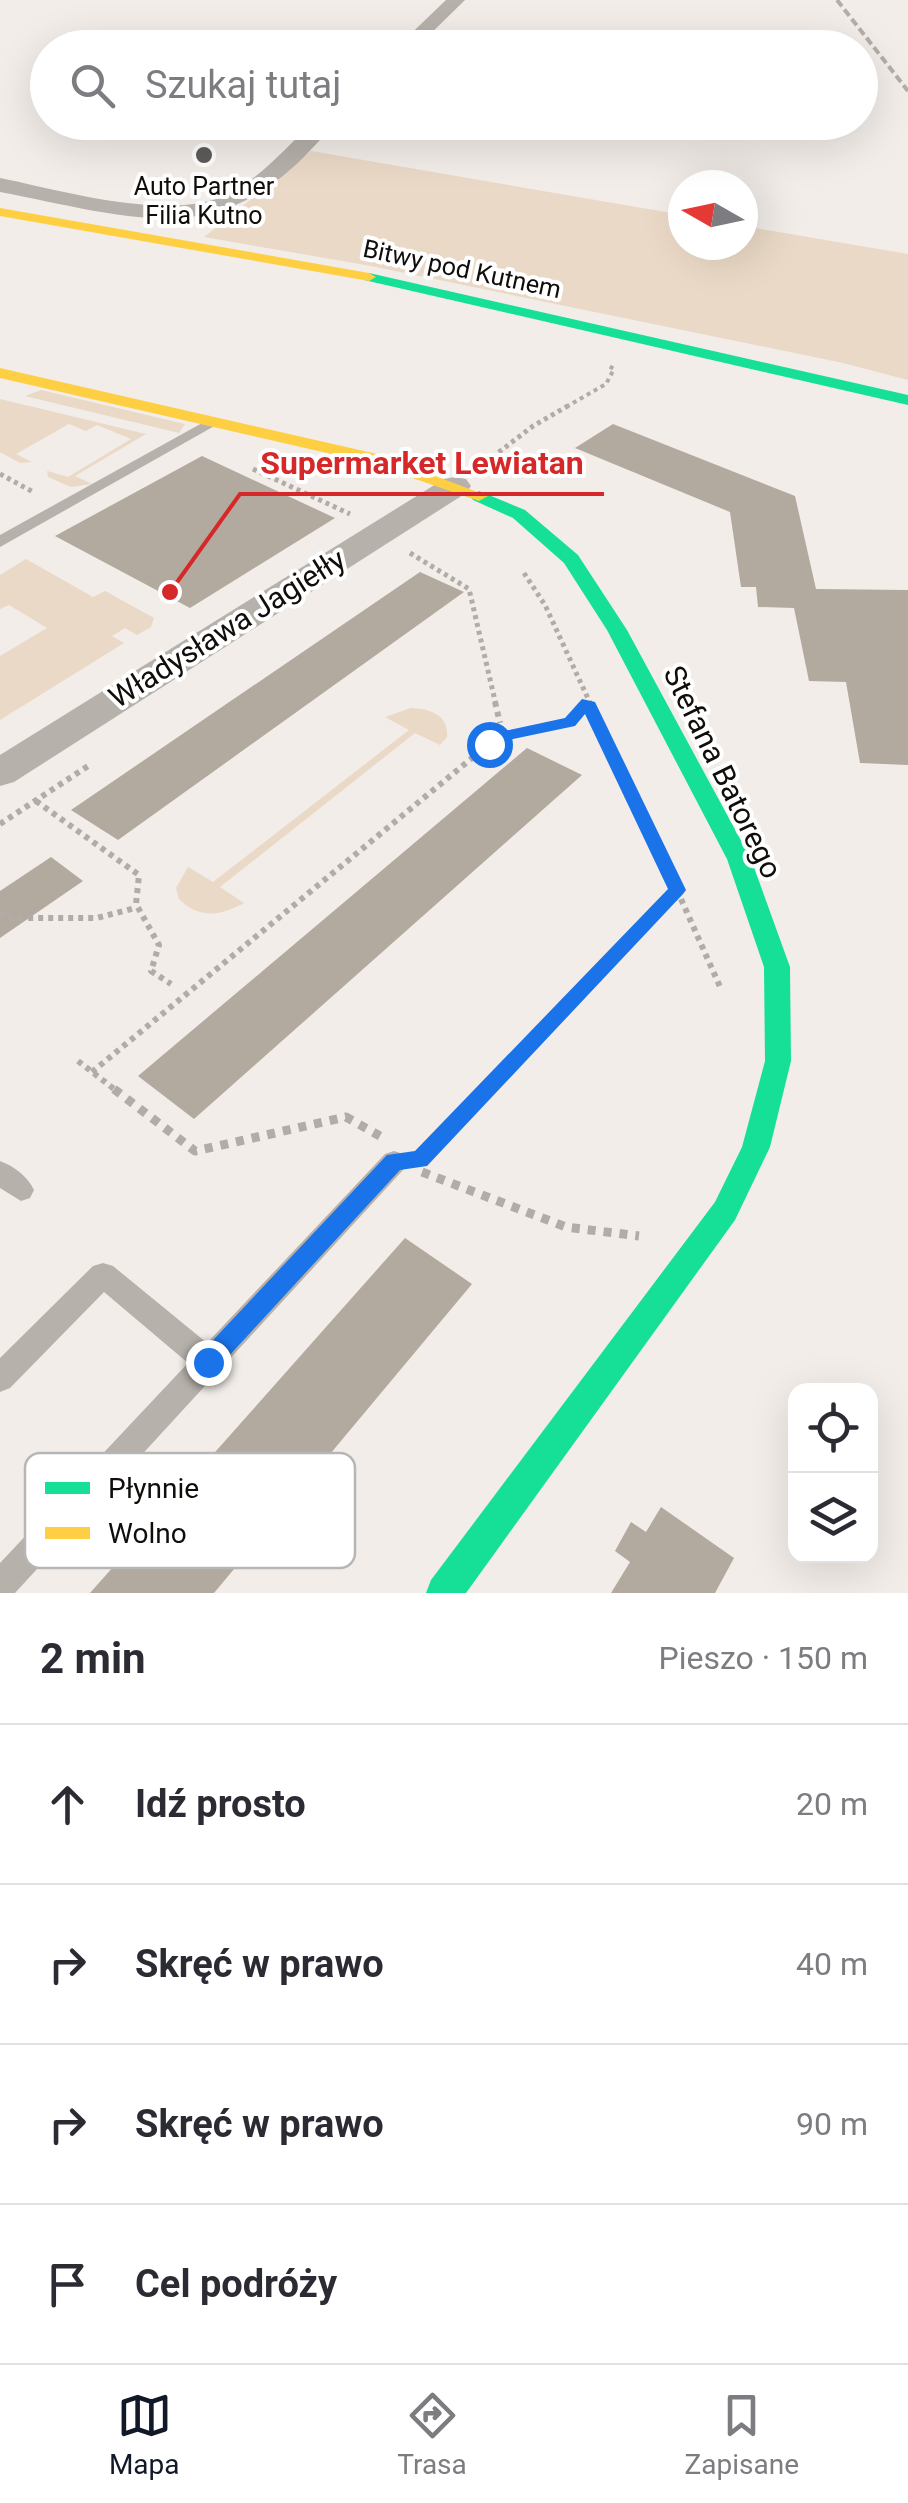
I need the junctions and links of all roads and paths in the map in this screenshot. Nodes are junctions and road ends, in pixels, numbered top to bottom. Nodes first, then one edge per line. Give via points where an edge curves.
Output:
1 (456, 0) edge
2 (424, 30) edge
3 (304, 140) edge
4 (0, 185) edge
5 (0, 212) edge
6 (600, 360) dead end
7 (0, 373) edge
8 (908, 400) edge
9 (213, 420) junction
10 (455, 486) junction
11 (0, 542) edge
12 (405, 550) dead end
13 (516, 560) dead end
14 (588, 702) junction
15 (500, 724) dead end
16 (0, 773) edge
17 (36, 801) dead end
18 (677, 890) junction
19 (136, 908) junction
20 (0, 914) edge
21 (171, 984) dead end
22 (723, 992) dead end
23 (78, 1061) dead end
24 (92, 1072) junction
25 (407, 1161) junction
26 (0, 1172) edge
27 (21, 1190) dead end
28 (657, 1238) dead end
29 (208, 1362) junction
30 (0, 1378) edge
31 (124, 1453) edge
32 (25, 1559) edge
33 (0, 1586) edge
34 (444, 1593) edge

1 - 2 street
3 - 4 street via 236,200 191,212
5 - 8 street, Bitwy pod Kutnem via 440,291
6 - 10 path via 614,369 606,384 532,426
7 - 9 street, Stefana Batorego
9 - 10 street, Stefana Batorego
9 - 11 lane
10 - 16 street, Władysława Jagiełły
10 - 34 street, Stefana Batorego via 519,514 571,559 617,630 739,860 777,967 778,1062 756,1147 725,1211
12 - 15 path via 468,589
13 - 14 path via 545,605
14 - 18 path
14 - 24 path via 570,722 489,744
17 - 19 path via 140,875 133,888
18 - 22 path
18 - 25 path
19 - 20 path via 97,918
19 - 21 path via 160,940 151,970
23 - 24 path
24 - 25 path via 194,1151 346,1117
25 - 28 path via 566,1227
25 - 29 lane
26 - 27 lane
29 - 30 lane via 103,1275
29 - 31 lane
32 - 33 lane

